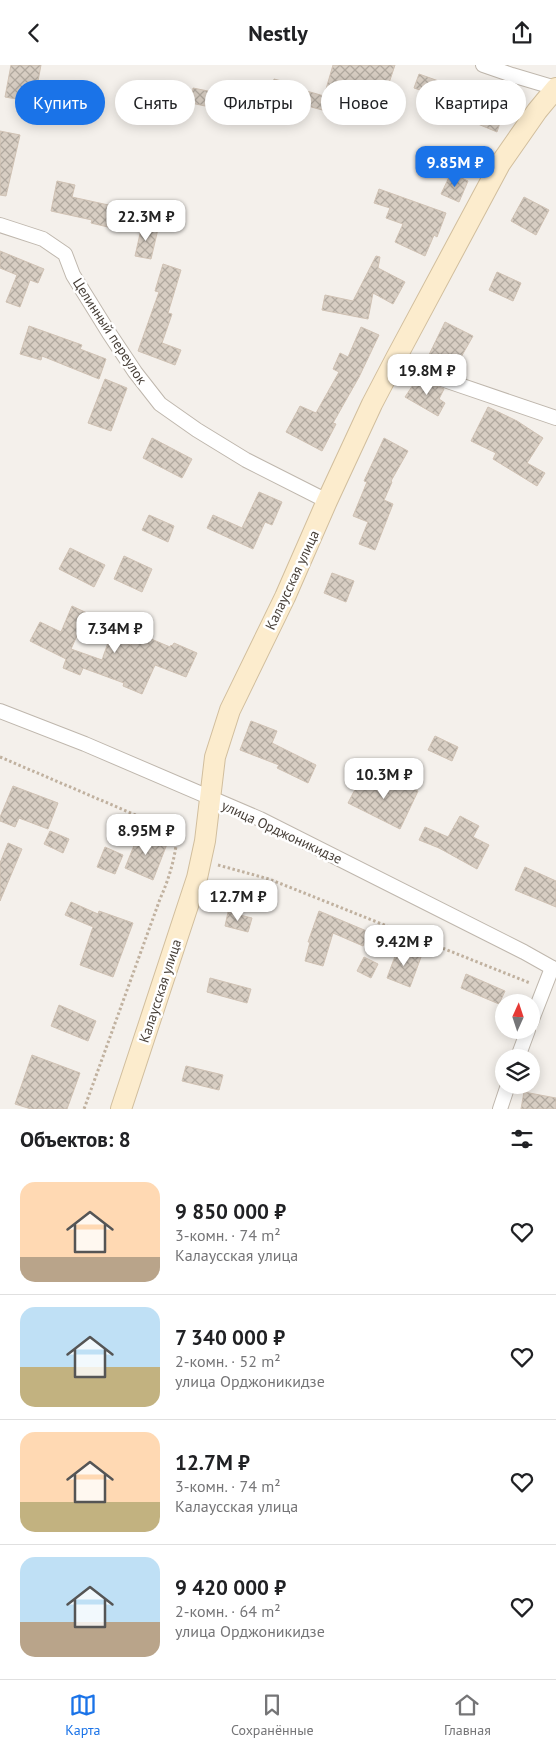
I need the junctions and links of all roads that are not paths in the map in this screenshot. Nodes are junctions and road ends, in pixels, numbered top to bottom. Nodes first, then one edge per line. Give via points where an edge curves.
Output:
1 (483, 65) edge
2 (556, 88) edge
3 (0, 225) edge
4 (396, 358) junction
5 (556, 418) edge
6 (327, 501) junction
7 (0, 711) edge
8 (210, 798) junction
9 (554, 969) edge
10 (540, 999) edge
11 (505, 1094) edge
12 (121, 1109) edge
13 (500, 1109) edge

1 - 2 street
2 - 4 street, Калаусская улица via 500,164
3 - 6 street, Целинный переулок via 44,239 65,254 73,275 109,333 160,404 246,460
4 - 5 street via 427,374
4 - 6 street, Калаусская улица
6 - 8 street, Калаусская улица via 286,597 230,710 215,757
7 - 8 street, улица Орджоникидзе
8 - 9 street, улица Орджоникидзе via 319,848
8 - 12 street, Калаусская улица via 197,878
9 - 10 street
11 - 13 street

